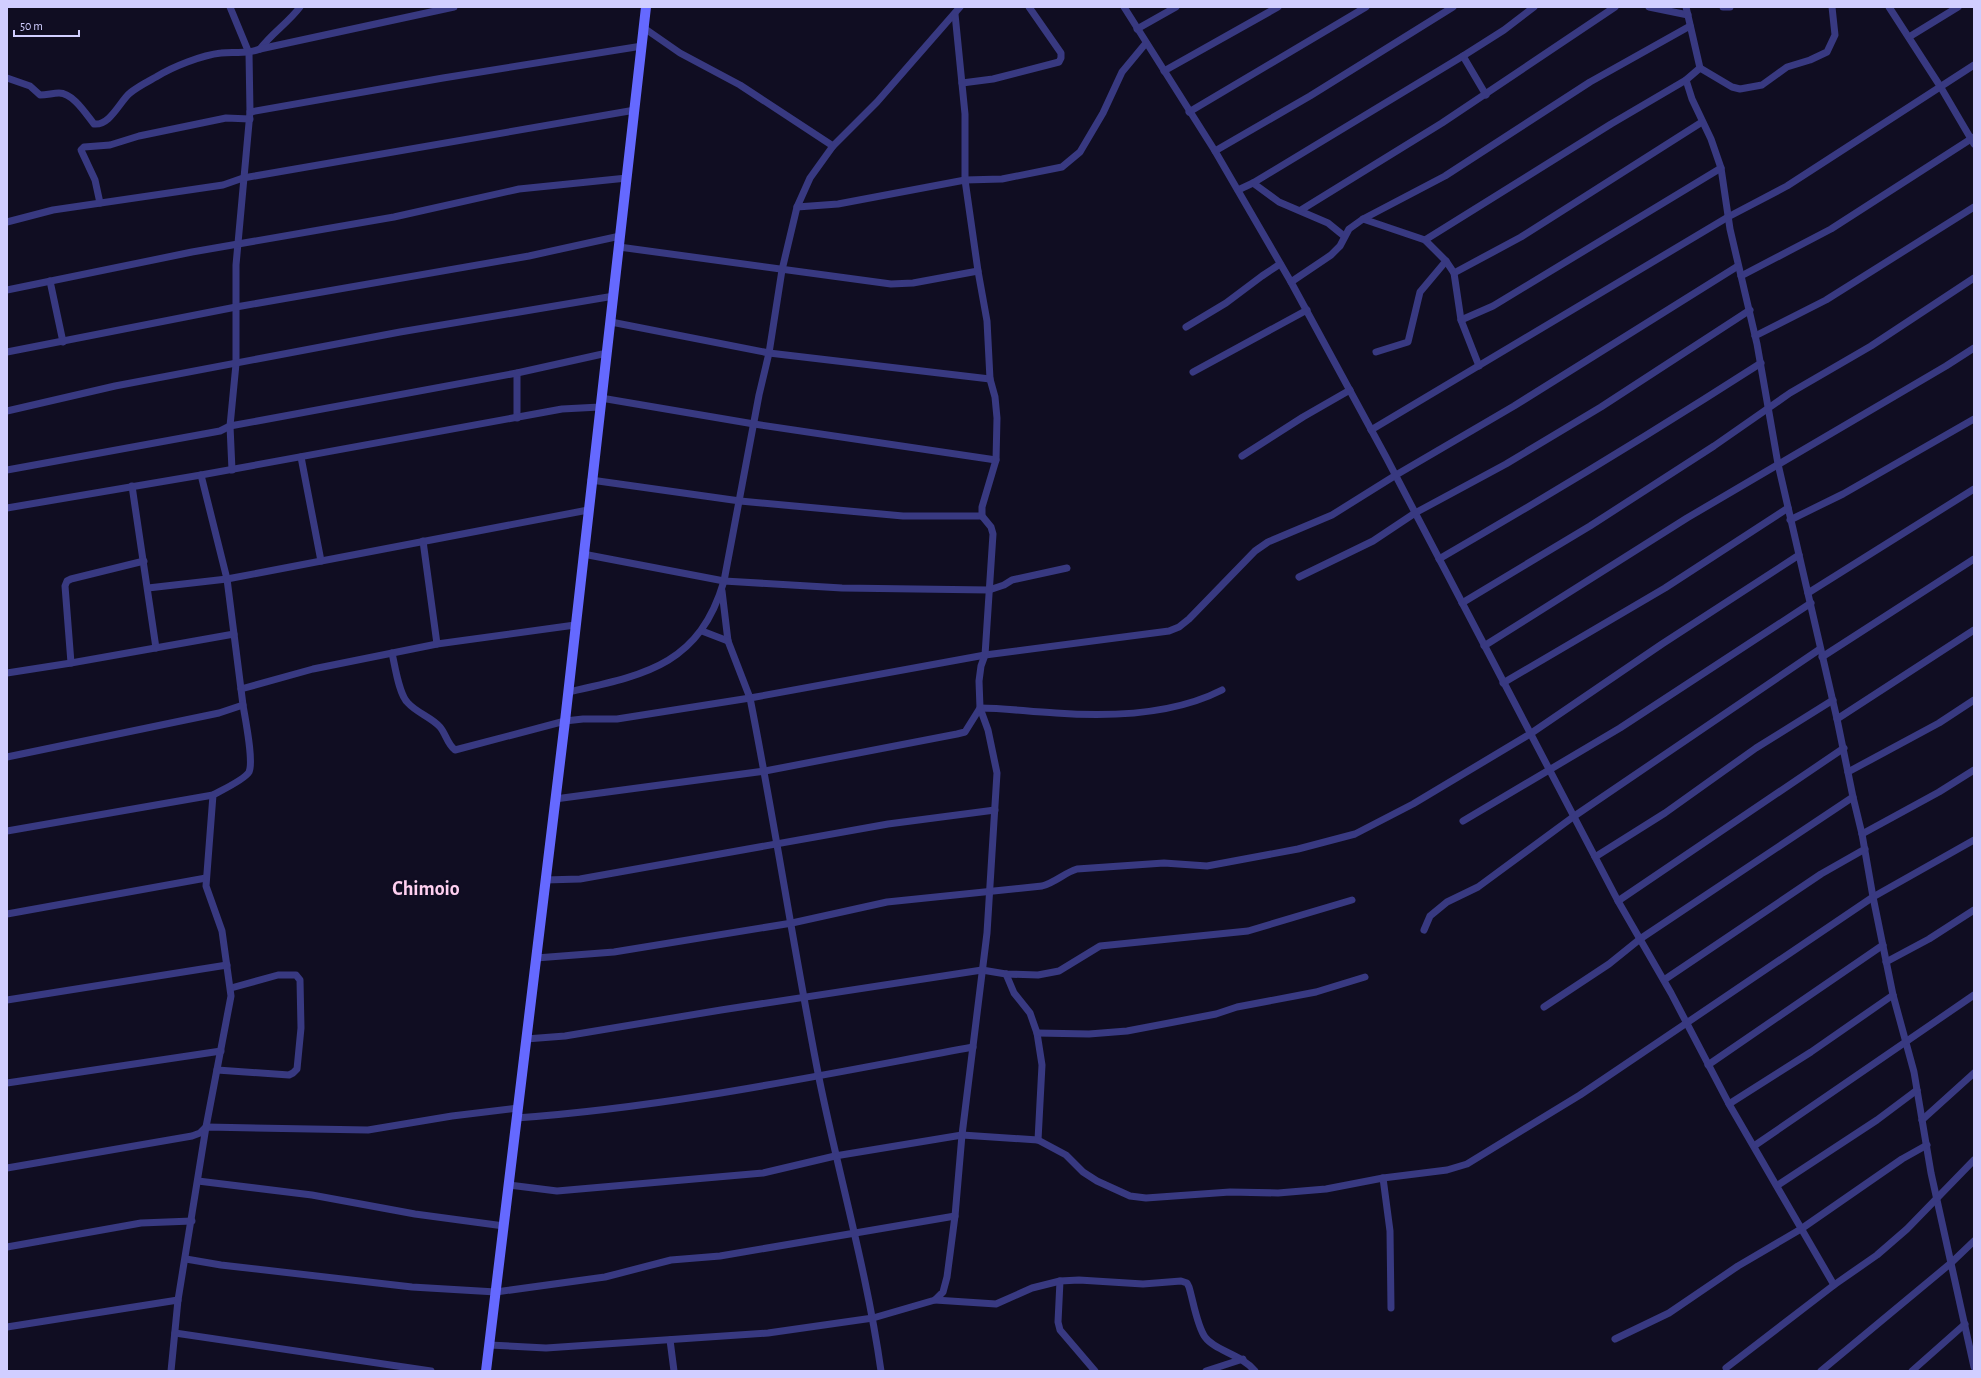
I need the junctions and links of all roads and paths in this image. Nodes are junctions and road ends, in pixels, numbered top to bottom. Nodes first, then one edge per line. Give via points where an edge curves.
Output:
1 (230, 7) edge
2 (300, 7) edge
3 (454, 7) edge
4 (646, 7) edge
5 (960, 7) edge
6 (1029, 7) edge
7 (1124, 7) edge
8 (1278, 7) edge
9 (1366, 7) edge
10 (1453, 7) edge
11 (1534, 7) edge
12 (1615, 7) edge
13 (1649, 7) edge
14 (1686, 7) edge
15 (1723, 7) edge
16 (1730, 7) edge
17 (1832, 7) edge
18 (1889, 7) edge
19 (1958, 7) edge
20 (1172, 8) edge
21 (956, 14) junction
22 (1688, 15) junction
23 (1690, 26) junction
24 (644, 28) junction
25 (1137, 29) junction
26 (1909, 37) junction
27 (1146, 43) junction
28 (642, 46) junction
29 (260, 49) junction
30 (249, 53) junction
31 (1463, 56) junction
32 (1974, 65) edge
33 (1700, 68) junction
34 (1164, 71) junction
35 (7, 78) edge
36 (1686, 80) junction
37 (962, 83) junction
38 (1940, 86) junction
39 (1486, 95) junction
40 (635, 110) junction
41 (1189, 112) junction
42 (250, 116) junction
43 (1702, 122) junction
44 (1973, 140) edge
45 (833, 146) junction
46 (1215, 151) junction
47 (1721, 168) junction
48 (243, 178) junction
49 (627, 178) junction
50 (965, 180) junction
51 (1253, 183) junction
52 (1238, 190) junction
53 (100, 203) junction
54 (797, 207) junction
55 (1974, 207) edge
56 (1300, 210) junction
57 (1728, 217) junction
58 (1364, 218) junction
59 (7, 222) edge
60 (620, 236) junction
61 (1344, 236) junction
62 (1425, 240) junction
63 (239, 244) junction
64 (619, 247) junction
65 (1446, 261) junction
66 (1280, 264) junction
67 (1738, 266) junction
68 (782, 270) junction
69 (978, 271) junction
70 (1454, 274) junction
71 (1741, 276) junction
72 (1974, 278) edge
73 (50, 281) junction
74 (1291, 282) junction
75 (7, 290) edge
76 (614, 296) junction
77 (236, 307) junction
78 (1307, 310) junction
79 (1750, 310) junction
80 (1461, 320) junction
81 (611, 322) junction
82 (1186, 327) dead end
83 (1755, 336) junction
84 (63, 342) junction
85 (1974, 348) edge
86 (7, 352) edge
87 (1376, 352) dead end
88 (607, 353) junction
89 (769, 353) junction
90 (1761, 363) junction
91 (236, 364) junction
92 (1479, 366) junction
93 (1193, 372) dead end
94 (517, 373) junction
95 (990, 379) junction
96 (1350, 390) junction
97 (600, 402) junction
98 (1769, 408) junction
99 (7, 411) edge
100 (517, 418) junction
101 (1974, 420) edge
102 (754, 424) junction
103 (230, 426) junction
104 (1371, 430) junction
105 (1242, 456) dead end
106 (300, 457) junction
107 (996, 460) junction
108 (1778, 464) junction
109 (7, 470) edge
110 (232, 470) junction
111 (201, 475) junction
112 (1396, 475) junction
113 (591, 480) junction
114 (132, 486) junction
115 (1974, 489) edge
116 (740, 502) junction
117 (7, 508) edge
118 (1788, 508) junction
119 (588, 510) junction
120 (1415, 513) junction
121 (982, 516) junction
122 (1790, 520) junction
123 (423, 541) junction
124 (583, 554) junction
125 (1799, 555) junction
126 (1439, 559) junction
127 (1974, 559) edge
128 (144, 561) junction
129 (321, 561) junction
130 (1067, 568) dead end
131 (1299, 577) dead end
132 (226, 579) junction
133 (724, 581) junction
134 (148, 588) junction
135 (722, 590) junction
136 (989, 590) junction
137 (1808, 593) junction
138 (1462, 603) junction
139 (1811, 603) junction
140 (575, 625) junction
141 (1974, 630) edge
142 (702, 631) junction
143 (234, 634) junction
144 (728, 641) junction
145 (437, 644) junction
146 (1484, 646) junction
147 (156, 648) junction
148 (1821, 653) junction
149 (392, 654) junction
150 (985, 655) junction
151 (71, 663) junction
152 (7, 673) edge
153 (1503, 683) junction
154 (241, 689) junction
155 (1222, 690) dead end
156 (568, 692) junction
157 (750, 698) junction
158 (1833, 700) junction
159 (1974, 700) edge
160 (243, 705) junction
161 (980, 708) junction
162 (1837, 718) junction
163 (564, 721) junction
164 (1530, 734) junction
165 (1844, 748) junction
166 (7, 757) edge
167 (1549, 770) junction
168 (1974, 770) edge
169 (765, 771) junction
170 (1848, 772) junction
171 (213, 795) junction
172 (1853, 798) junction
173 (555, 799) junction
174 (995, 810) junction
175 (1573, 817) junction
176 (1463, 821) dead end
177 (7, 831) edge
178 (1862, 834) junction
179 (1974, 840) edge
180 (776, 844) junction
181 (1865, 848) junction
182 (1595, 857) junction
183 (206, 878) junction
184 (545, 880) junction
185 (989, 891) junction
186 (1873, 897) junction
187 (1352, 900) dead end
188 (1618, 901) junction
189 (1974, 910) edge
190 (7, 914) edge
191 (792, 923) junction
192 (1424, 930) dead end
193 (1640, 939) junction
194 (1884, 945) junction
195 (536, 958) junction
196 (1886, 962) junction
197 (227, 965) junction
198 (982, 970) junction
199 (1006, 974) junction
200 (1365, 977) dead end
201 (1664, 980) junction
202 (231, 988) junction
203 (1893, 994) junction
204 (1974, 995) edge
205 (805, 998) junction
206 (7, 1000) edge
207 (1544, 1007) dead end
208 (1686, 1023) junction
209 (1037, 1033) junction
210 (526, 1039) junction
211 (1906, 1043) junction
212 (972, 1047) junction
213 (221, 1051) junction
214 (1708, 1065) junction
215 (217, 1070) junction
216 (1974, 1073) edge
217 (819, 1076) junction
218 (7, 1083) edge
219 (1916, 1090) junction
220 (1729, 1104) junction
221 (517, 1113) junction
222 (1922, 1120) junction
223 (206, 1127) junction
224 (962, 1135) junction
225 (1038, 1140) junction
226 (1927, 1145) junction
227 (1754, 1146) junction
228 (835, 1156) junction
229 (1974, 1160) edge
230 (7, 1168) edge
231 (1384, 1178) junction
232 (198, 1181) junction
233 (509, 1185) junction
234 (1778, 1185) junction
235 (1937, 1197) junction
236 (956, 1216) junction
237 (192, 1221) junction
238 (504, 1226) junction
239 (1801, 1229) junction
240 (855, 1233) junction
241 (1974, 1241) edge
242 (7, 1247) edge
243 (186, 1259) junction
244 (1951, 1263) junction
245 (1060, 1281) junction
246 (1834, 1285) junction
247 (496, 1292) junction
248 (178, 1300) junction
249 (935, 1300) junction
250 (1391, 1308) dead end
251 (873, 1318) junction
252 (1965, 1324) junction
253 (7, 1327) edge
254 (175, 1333) junction
255 (1615, 1339) dead end
256 (670, 1340) junction
257 (1972, 1341) edge
258 (489, 1345) junction
259 (1243, 1359) junction
260 (1974, 1367) edge
261 (1726, 1368) dead end
262 (171, 1371) edge
263 (431, 1371) edge
264 (486, 1371) edge
265 (674, 1371) edge
266 (881, 1371) edge
267 (1095, 1371) edge
268 (1206, 1371) edge
269 (1255, 1371) edge
270 (1821, 1371) edge
271 (1912, 1371) edge

1 - 30 street
2 - 29 street via 269,36
3 - 29 street
4 - 24 street
5 - 21 street
6 - 37 street via 1061,53 1059,62 994,79
7 - 25 street
8 - 34 street
9 - 41 street
10 - 46 street via 1310,96
11 - 31 street
12 - 39 street
13 - 22 street
14 - 22 street
15 - 16 street
17 - 33 street via 1835,35 1827,52 1787,67 1762,85 1740,89 1732,87
18 - 26 street
19 - 26 street
20 - 25 street
21 - 37 street
21 - 45 street via 877,102
22 - 23 street
23 - 33 street
23 - 58 street via 1590,82 1445,176
24 - 28 street
24 - 45 street via 680,52 740,85
25 - 27 street
26 - 38 street
27 - 34 street
27 - 50 street via 1122,72 1103,113 1080,152 1062,166 1002,179
28 - 40 street
28 - 42 street via 443,78
29 - 30 street
30 - 35 street via 219,53 165,72 131,92 111,116 97,124 94,124 85,110 66,94 40,95 30,86
30 - 42 street
31 - 39 street
31 - 51 street
32 - 38 street
33 - 36 street
34 - 41 street
36 - 43 street
36 - 62 street
37 - 50 street via 965,114
38 - 44 street
38 - 57 street via 1787,186
39 - 56 street
40 - 48 street
40 - 49 street
41 - 46 street
42 - 48 street
42 - 53 street via 226,118 138,136 110,145 84,147 81,150 82,155 95,180
43 - 47 street
43 - 70 street via 1521,237
44 - 71 street via 1831,229
45 - 54 street via 810,178
46 - 52 street
47 - 57 street
47 - 80 street via 1493,306
48 - 53 street via 223,185
48 - 63 street
49 - 60 street
49 - 63 street via 518,189 394,218
50 - 54 street via 838,204
50 - 69 street
51 - 52 street
51 - 56 street via 1279,202
52 - 66 street
53 - 59 street via 53,210
54 - 68 street
55 - 83 street via 1826,300
56 - 61 street via 1328,223
57 - 67 street
57 - 92 street
58 - 61 street
58 - 62 street
60 - 64 street
60 - 77 street via 529,256
61 - 74 street via 1340,246 1331,255
62 - 65 street
63 - 73 street via 177,254
63 - 77 street
64 - 68 street
64 - 76 street
65 - 70 street
65 - 87 street via 1420,292 1408,342
66 - 74 street
66 - 82 street via 1226,303
67 - 71 street
67 - 112 street via 1514,406
68 - 69 street via 891,284 913,283
68 - 89 street
69 - 95 street via 987,321
70 - 80 street
71 - 79 street
72 - 98 street
73 - 75 street
73 - 84 street
74 - 78 street
76 - 81 street
76 - 91 street via 400,332
77 - 84 street
77 - 91 street
78 - 93 street
78 - 96 street
79 - 83 street
79 - 120 street via 1587,415 1506,464
80 - 92 street
81 - 88 street
81 - 89 street
83 - 90 street
84 - 86 street
85 - 108 street
88 - 94 street
88 - 97 street
89 - 95 street
89 - 102 street
90 - 98 street
90 - 126 street
91 - 99 street via 115,386
91 - 103 street
92 - 104 street
94 - 100 street
94 - 103 street
95 - 107 street via 997,418
96 - 104 street
96 - 105 street
97 - 100 street
97 - 102 street
97 - 113 street
98 - 108 street
98 - 138 street via 1590,526
100 - 106 street
101 - 122 street via 1843,494
102 - 107 street
102 - 116 street
103 - 109 street via 220,431
103 - 110 street
104 - 112 street
106 - 110 street
106 - 129 street
107 - 121 street via 982,507
108 - 118 street
108 - 146 street
110 - 111 street
111 - 114 street
111 - 132 street
112 - 120 street
112 - 150 street via 1332,515 1255,551 1179,627 1156,633
113 - 116 street
113 - 119 street
114 - 117 street
114 - 128 street
115 - 137 street
116 - 121 street via 903,516
116 - 133 street
118 - 122 street
118 - 153 street via 1665,588
119 - 123 street
119 - 124 street
120 - 126 street
120 - 131 street via 1373,541
121 - 136 street via 993,534
122 - 125 street
123 - 129 street
123 - 145 street
124 - 133 street
124 - 140 street
125 - 137 street
125 - 164 street
126 - 138 street
127 - 148 street
128 - 134 street
128 - 151 street via 67,581 65,586
129 - 132 street
130 - 136 street via 1012,580
132 - 134 street
132 - 143 street
133 - 135 street
133 - 136 street via 842,588
134 - 147 street
135 - 142 street
135 - 144 street
136 - 150 street
137 - 139 street
138 - 146 street
139 - 148 street
139 - 167 street via 1620,728
140 - 145 street
140 - 156 street
141 - 162 street
142 - 144 street
142 - 156 street via 687,647 664,663 638,675
143 - 147 street
143 - 154 street
144 - 157 street
145 - 149 street
146 - 153 street
147 - 151 street
148 - 158 street
148 - 175 street
149 - 154 street via 313,670
149 - 163 street via 403,696 408,703 442,729 455,750
150 - 157 street
150 - 161 street via 979,681
151 - 152 street
153 - 164 street
154 - 160 street
155 - 161 street via 1203,699 1161,709 1114,714
156 - 163 street
157 - 163 street via 617,719
157 - 169 street
158 - 162 street
158 - 182 street via 1756,748 1665,813
159 - 170 street via 1939,723
160 - 166 street via 219,713
160 - 171 street via 251,764 249,771
161 - 169 street via 965,732
161 - 174 street via 988,730 997,773
162 - 165 street
163 - 173 street
164 - 167 street
164 - 185 street via 1413,804 1355,834 1298,849 1207,866 1164,863 1077,869 1065,873 1053,883 1042,886
165 - 170 street
165 - 188 street
167 - 175 street
167 - 176 street
168 - 178 street
169 - 173 street
169 - 180 street
170 - 172 street
171 - 177 street
171 - 183 street
172 - 178 street
172 - 193 street via 1813,822
173 - 184 street
174 - 180 street via 888,824
174 - 185 street
175 - 182 street
175 - 192 street via 1478,887 1447,902 1430,916
178 - 181 street
179 - 186 street
180 - 184 street via 591,877
180 - 191 street
181 - 186 street
181 - 201 street via 1821,874
182 - 188 street
183 - 190 street
183 - 197 street via 208,893 222,931
184 - 195 street
185 - 191 street via 887,902
185 - 198 street
186 - 194 street
186 - 208 street
187 - 199 street via 1248,931 1100,946 1059,971 1038,975
188 - 193 street
189 - 196 street via 1929,939
191 - 195 street via 614,952
191 - 205 street
193 - 201 street
193 - 207 street via 1609,964
194 - 196 street
194 - 214 street
195 - 210 street
196 - 203 street
197 - 202 street
197 - 206 street
198 - 199 street
198 - 205 street
198 - 212 street
199 - 209 street via 1014,993 1030,1013
200 - 209 street via 1316,992 1127,1030 1089,1034
201 - 208 street
202 - 213 street via 231,1006
202 - 215 street via 278,975 296,975 300,980 301,1028 297,1069 288,1075
203 - 211 street
203 - 220 street via 1811,1052
204 - 211 street
205 - 210 street via 565,1036
205 - 217 street
208 - 214 street
208 - 231 street via 1580,1096 1467,1164 1447,1170
209 - 225 street via 1042,1066
210 - 221 street
211 - 219 street
211 - 227 street
212 - 217 street
212 - 224 street
213 - 215 street
213 - 218 street
214 - 220 street
215 - 223 street
216 - 222 street
217 - 221 street via 644,1105
217 - 228 street
219 - 222 street
219 - 234 street via 1877,1120
220 - 227 street
221 - 223 street via 452,1116 368,1130
221 - 233 street
222 - 226 street
223 - 230 street via 192,1136
223 - 232 street
224 - 225 street
224 - 228 street
224 - 236 street
225 - 231 street via 1066,1155 1083,1172 1097,1181 1130,1196 1146,1198 1230,1192 1326,1190
226 - 235 street
226 - 239 street via 1902,1159
227 - 234 street
228 - 233 street via 763,1173 591,1190 557,1191
228 - 240 street
229 - 235 street
231 - 250 street via 1390,1231
232 - 237 street
232 - 238 street via 312,1195 415,1214
233 - 238 street
234 - 239 street
235 - 244 street
235 - 246 street via 1884,1250
236 - 240 street
236 - 249 street via 947,1278 943,1292
237 - 242 street via 141,1223
237 - 243 street
238 - 247 street
239 - 246 street
239 - 255 street via 1738,1266 1669,1313
240 - 247 street via 720,1256 671,1260 605,1277
240 - 251 street
241 - 244 street
243 - 247 street via 404,1286
243 - 248 street
244 - 252 street
244 - 270 street
245 - 249 street via 1032,1288 996,1304
245 - 259 street via 1187,1283 1205,1337
245 - 267 street via 1060,1330
246 - 261 street
247 - 258 street
248 - 253 street
248 - 254 street
249 - 251 street
251 - 256 street via 768,1333
251 - 266 street
252 - 257 street
252 - 271 street
254 - 262 street
254 - 263 street
256 - 258 street via 546,1348
256 - 265 street
257 - 260 street
258 - 264 street
259 - 268 street
259 - 269 street

